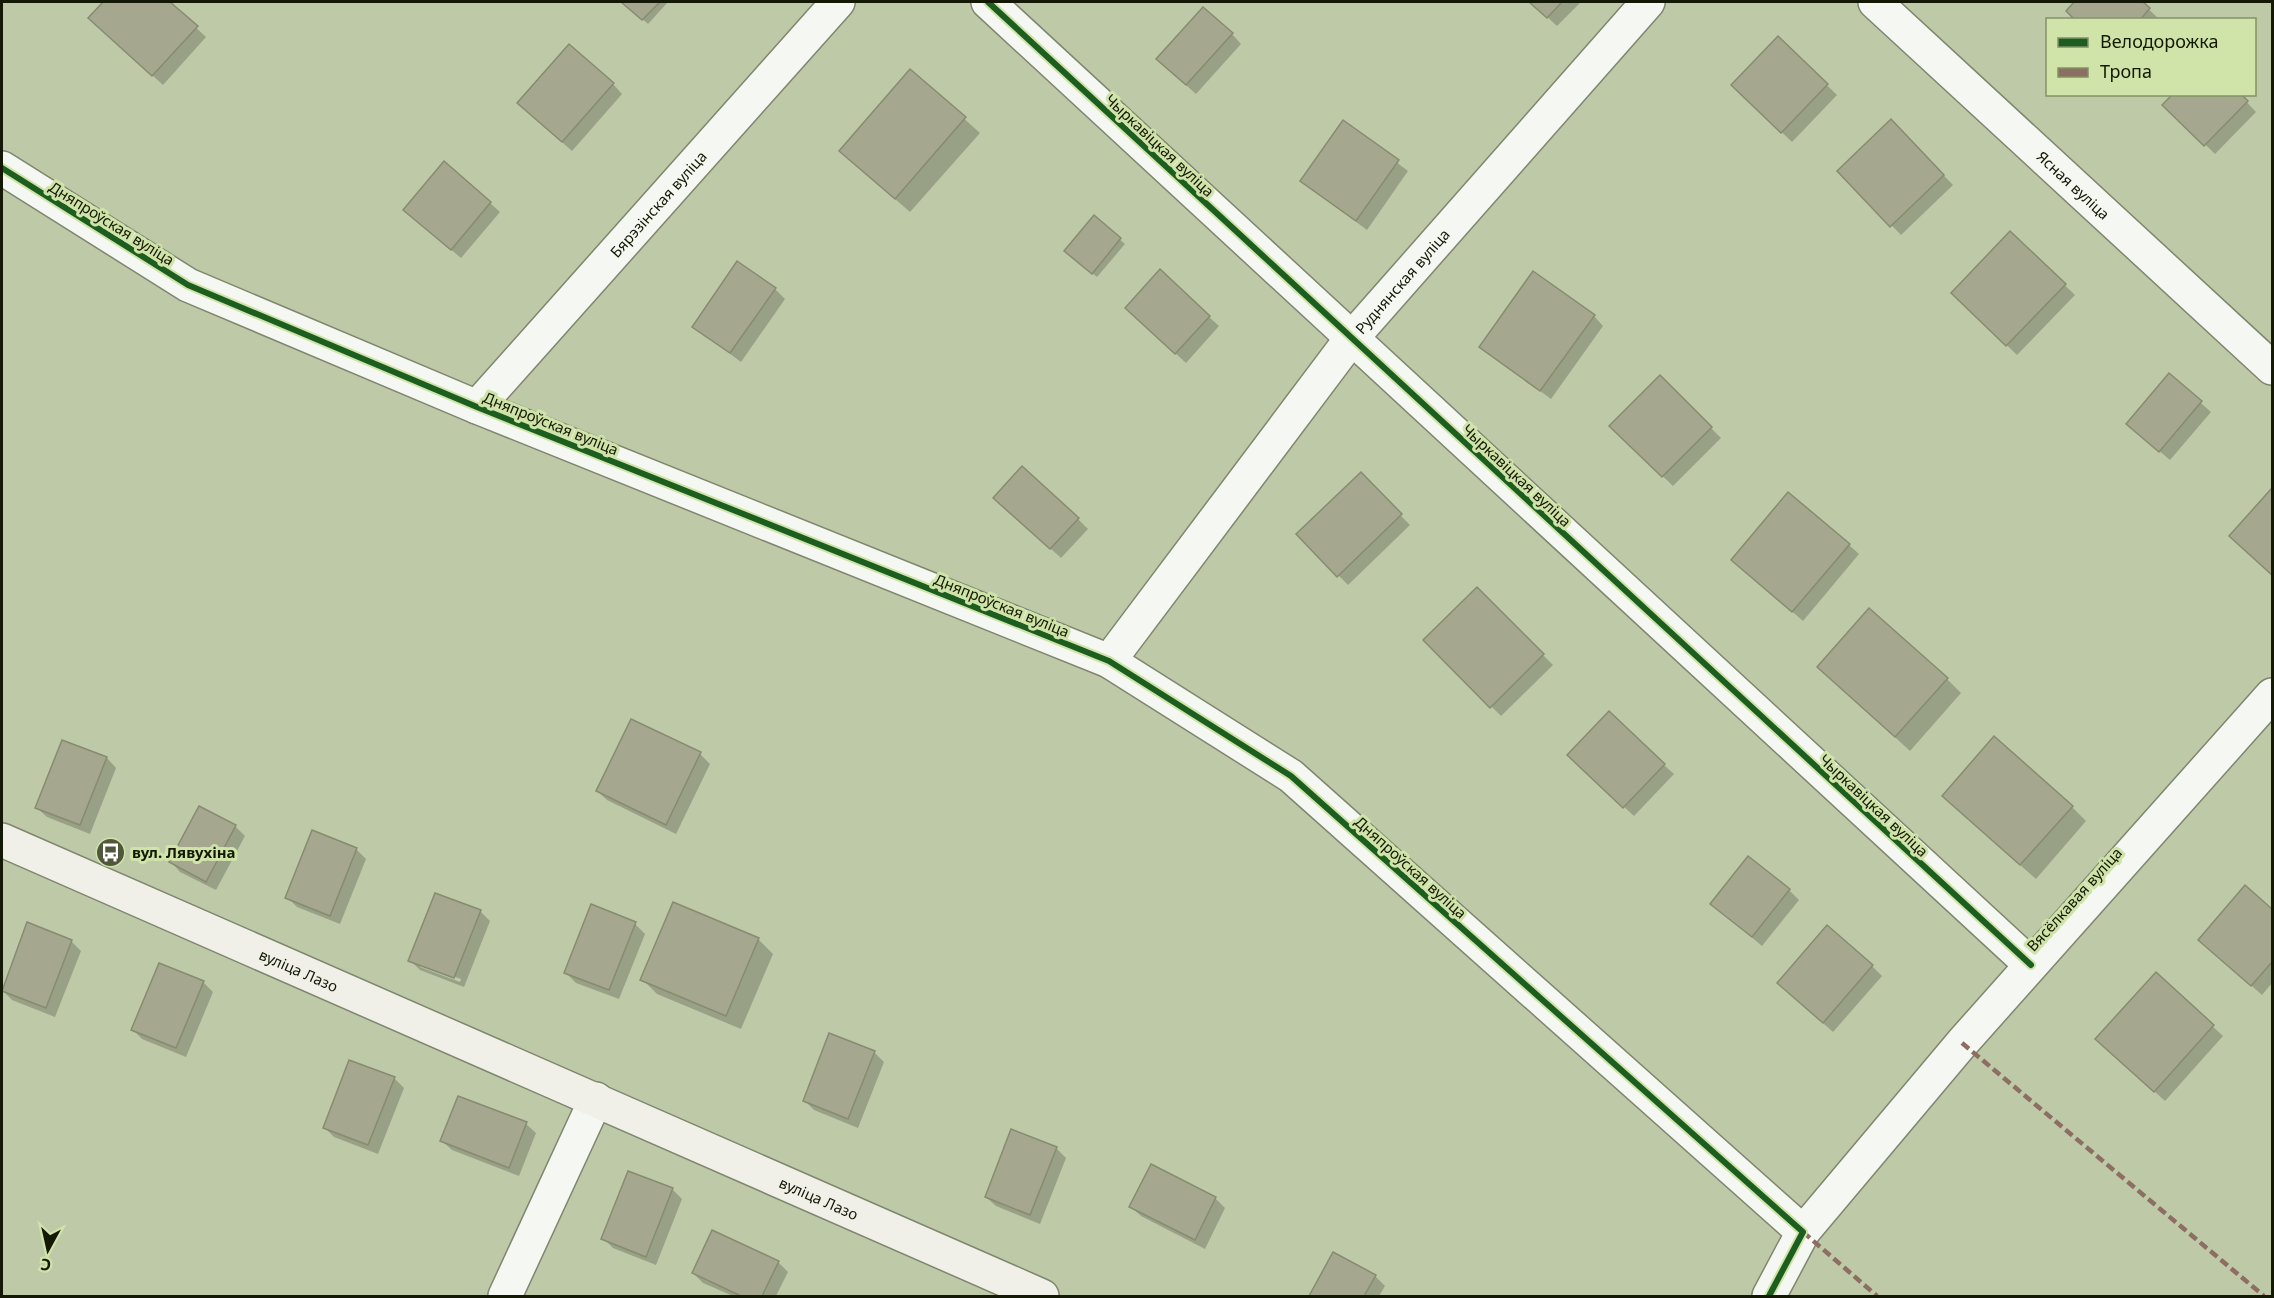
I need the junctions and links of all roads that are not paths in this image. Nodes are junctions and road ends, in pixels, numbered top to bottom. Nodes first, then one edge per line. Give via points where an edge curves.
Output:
1 (838, 2) edge
2 (988, 2) edge
3 (1648, 2) edge
4 (1875, 2) edge
5 (2, 168) edge
6 (1351, 339) junction
7 (2272, 368) edge
8 (477, 406) junction
9 (1110, 661) junction
10 (2272, 695) edge
11 (2, 840) edge
12 (2031, 965) junction
13 (596, 1099) junction
14 (1803, 1232) junction
15 (505, 1296) edge
16 (1042, 1296) edge
17 (1769, 1296) edge

1 - 8 street, Бярэзінская вуліца
2 - 6 street, Чыркавіцкая вуліца
3 - 6 street, Руднянская вуліца
4 - 7 street, Ясная вуліца
5 - 8 street, Дняпроўская вуліца via 188,285
6 - 9 street, Руднянская вуліца
6 - 12 street, Чыркавіцкая вуліца
8 - 9 street, Дняпроўская вуліца
9 - 14 street, Дняпроўская вуліца via 1291,776
10 - 12 street, Вясёлкавая вуліца
11 - 13 main road, вуліца Лазо
12 - 14 street, Вясёлкавая вуліца
13 - 15 street
13 - 16 main road, вуліца Лазо
14 - 17 street

